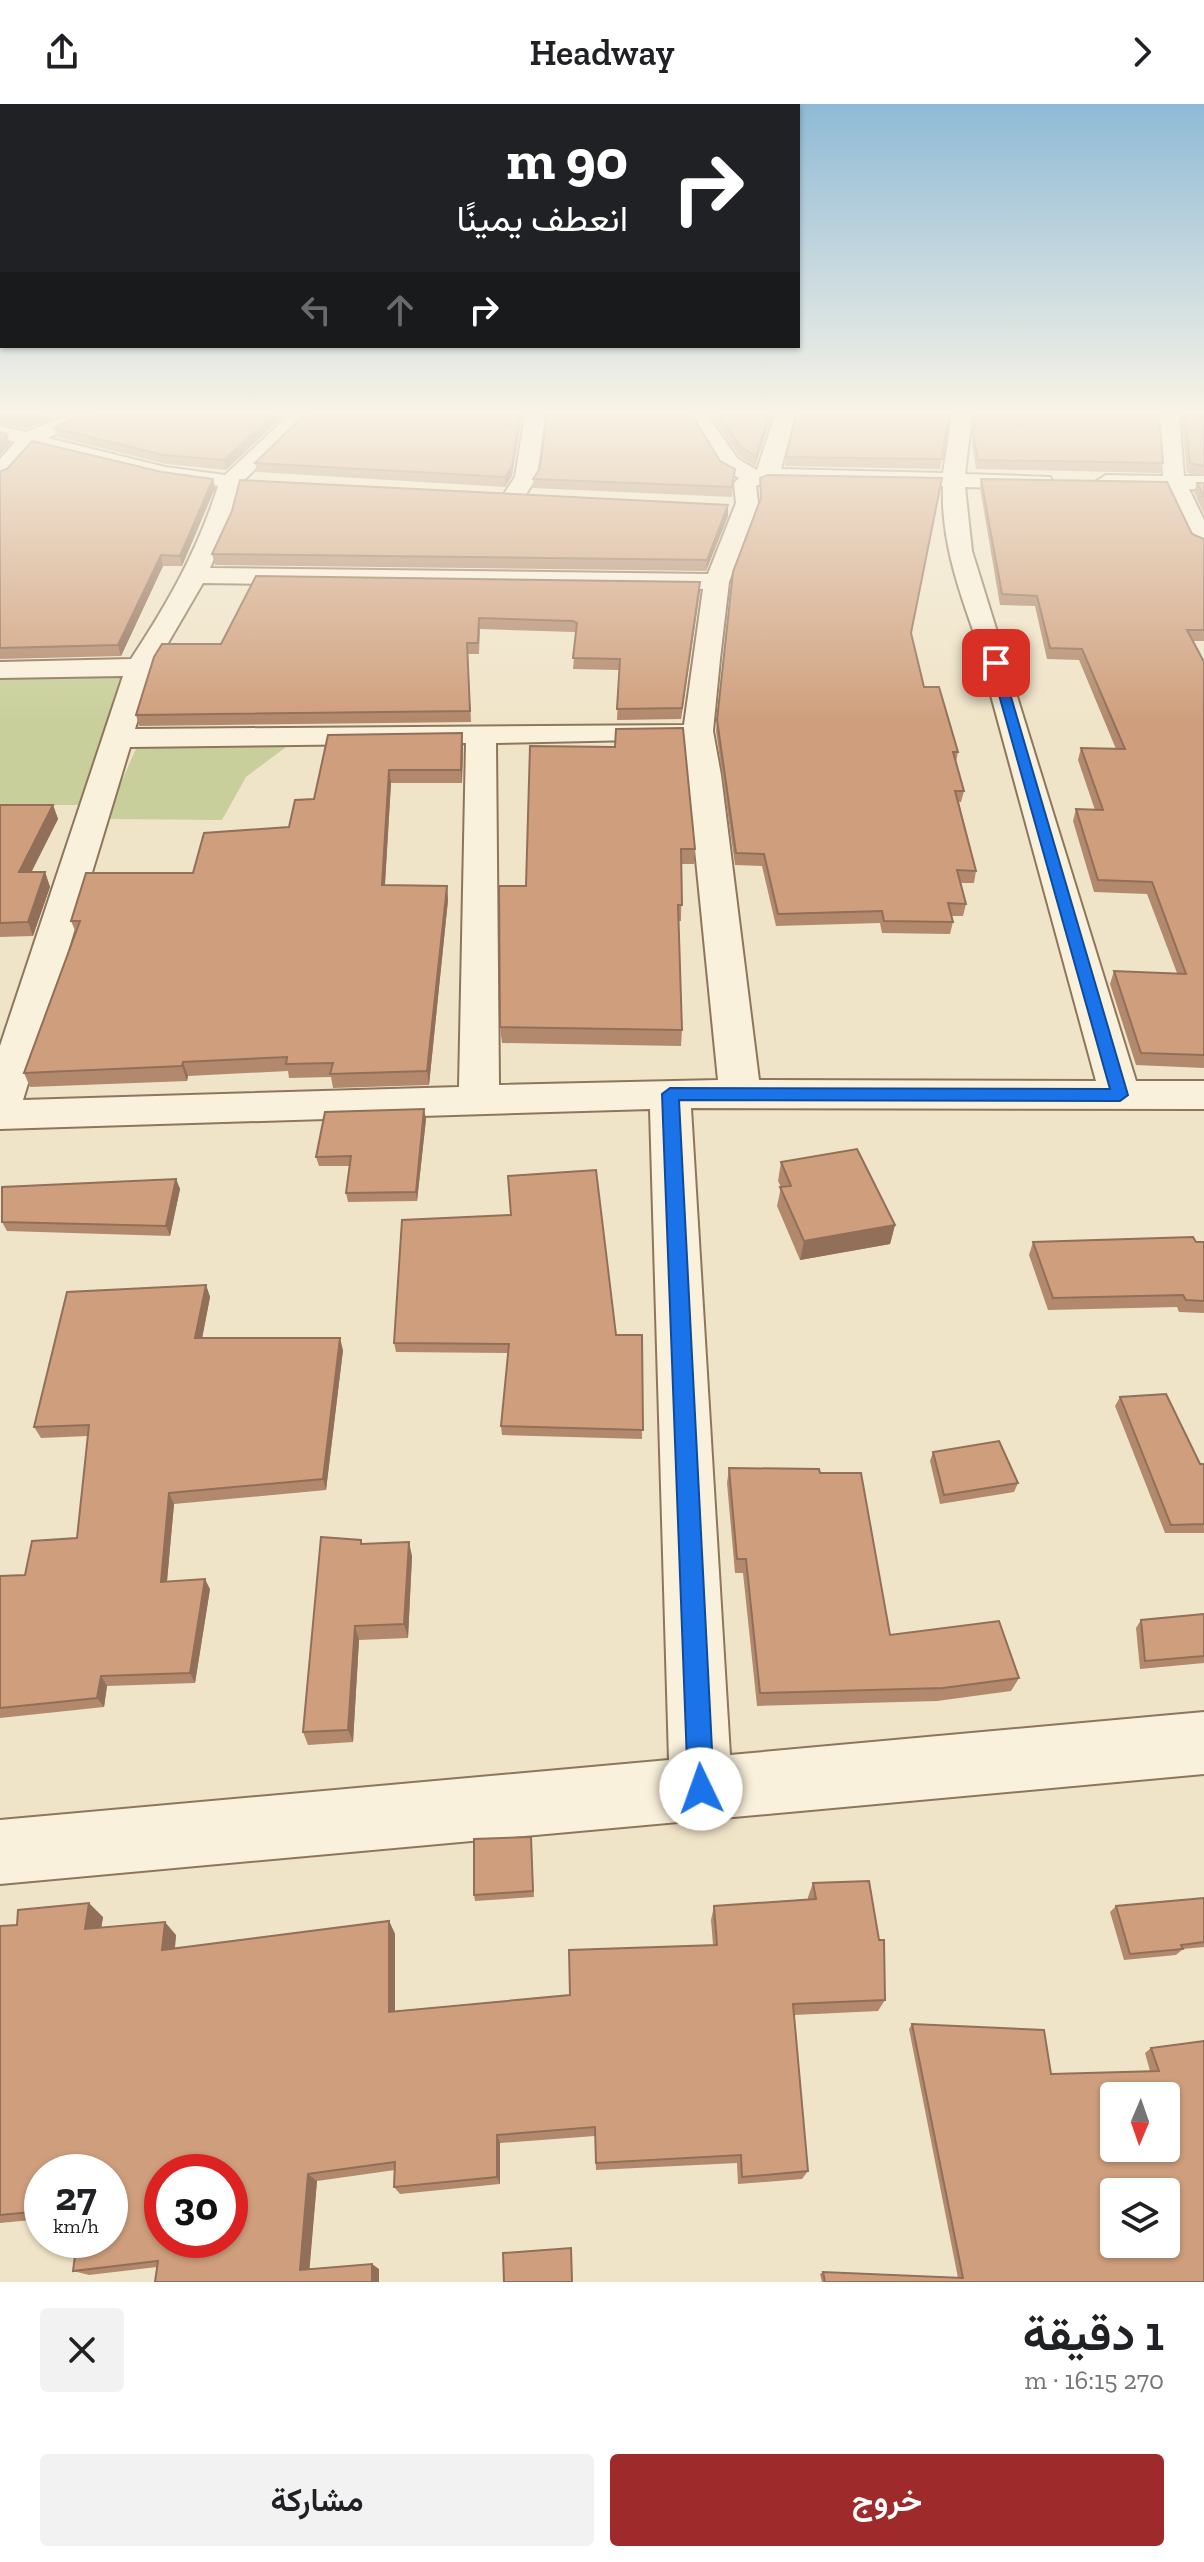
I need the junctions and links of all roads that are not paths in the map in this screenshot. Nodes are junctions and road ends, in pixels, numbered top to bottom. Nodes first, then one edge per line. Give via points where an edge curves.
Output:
1 (222, 517) edge
2 (738, 517) edge
3 (953, 517) edge
4 (1191, 517) edge
5 (1204, 543) edge
6 (192, 575) junction
7 (717, 582) junction
8 (140, 667) junction
9 (0, 670) edge
10 (698, 731) junction
11 (481, 736) junction
12 (116, 738) junction
13 (670, 1094) junction
14 (1120, 1095) junction
15 (1204, 1095) edge
16 (740, 1096) junction
17 (479, 1100) junction
18 (0, 1108) edge
19 (0, 1115) edge
20 (1204, 1743) edge
21 (701, 1789) junction
22 (0, 1852) edge

1 - 6 street
2 - 7 street
3 - 14 street via 960,562 987,633
4 - 5 street
6 - 7 street
6 - 8 street
7 - 10 street
8 - 9 street
8 - 12 street
10 - 11 street
10 - 16 street
11 - 12 street
11 - 17 street
12 - 18 street
13 - 16 street
13 - 17 street
13 - 21 street
14 - 15 street
14 - 16 street
17 - 19 street
20 - 21 street
21 - 22 street

